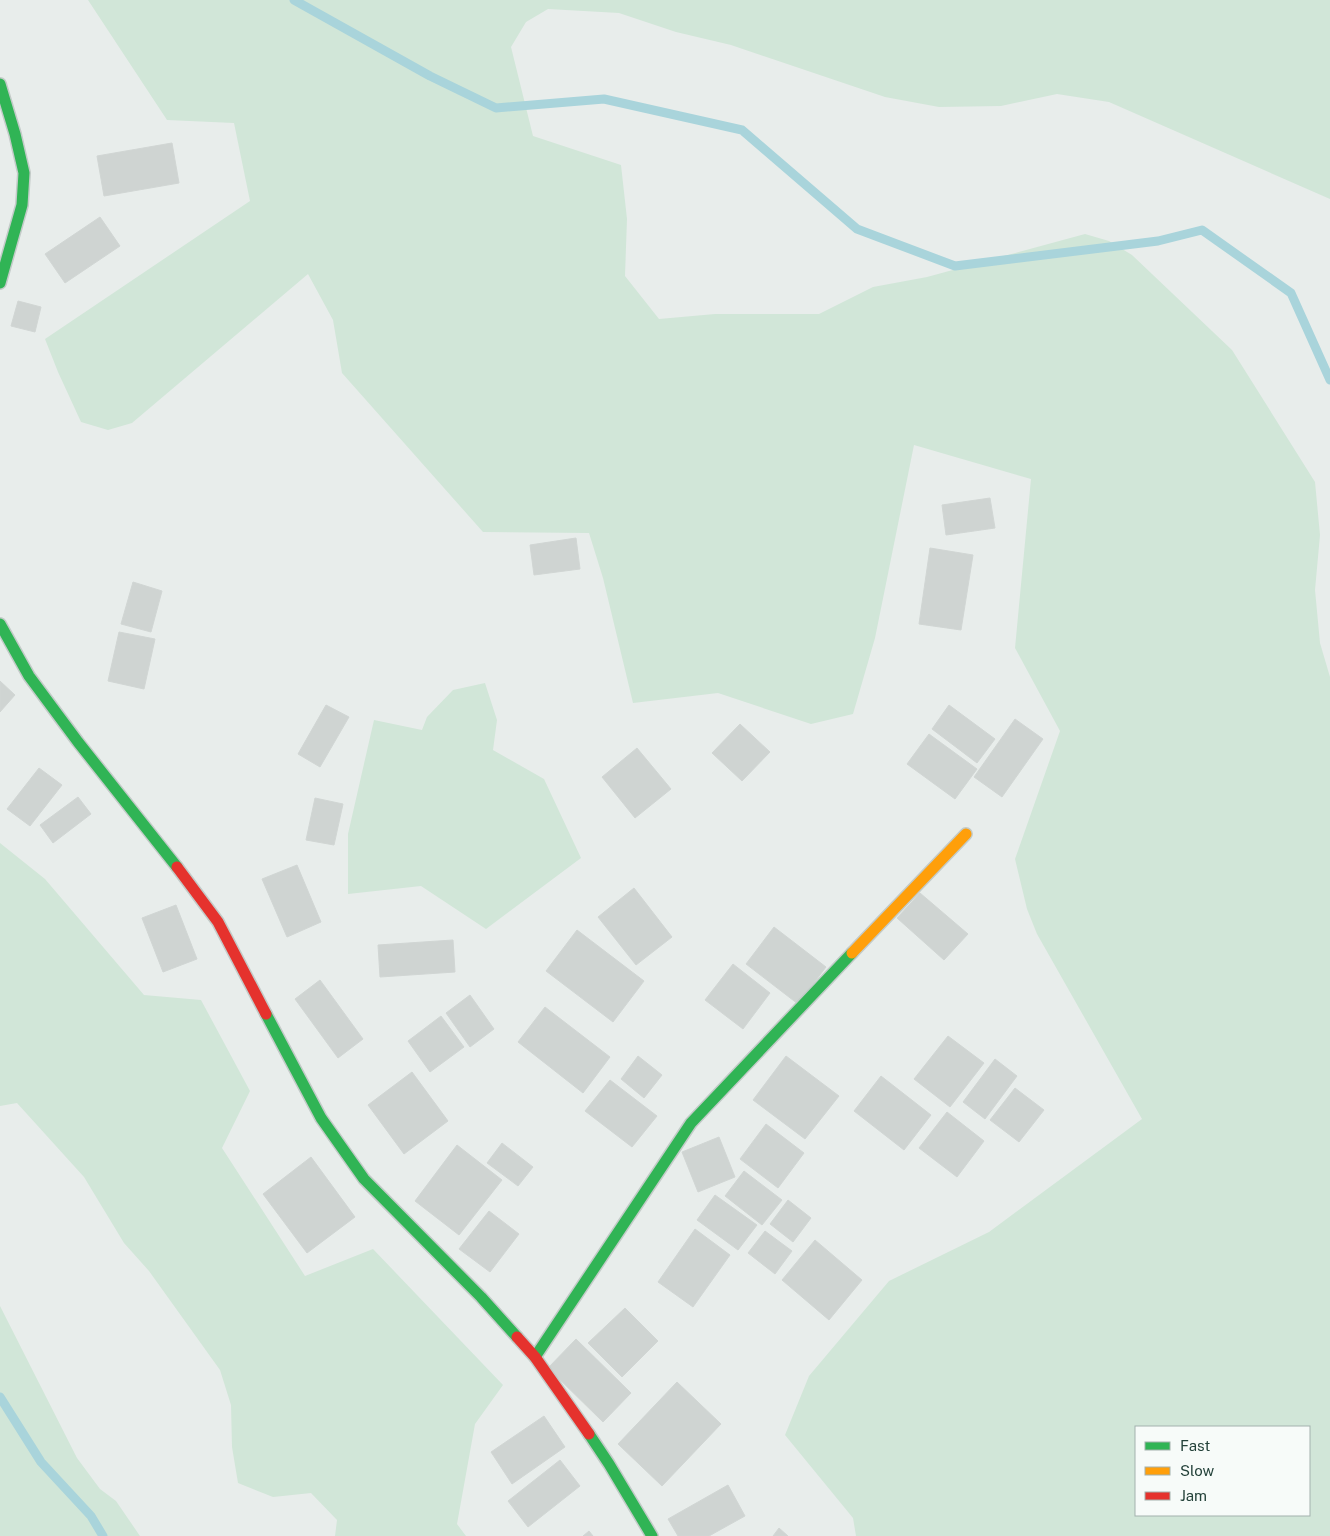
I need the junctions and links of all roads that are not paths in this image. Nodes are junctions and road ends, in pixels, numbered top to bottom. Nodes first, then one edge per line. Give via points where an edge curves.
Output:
1 (0, 84) edge
2 (0, 283) edge
3 (0, 624) edge
4 (966, 834) dead end
5 (535, 1356) junction
6 (652, 1536) edge

1 - 2 street via 24,172 22,205
3 - 5 street via 29,676 218,922 321,1118 364,1179
4 - 5 street via 691,1123
5 - 6 street via 609,1464

